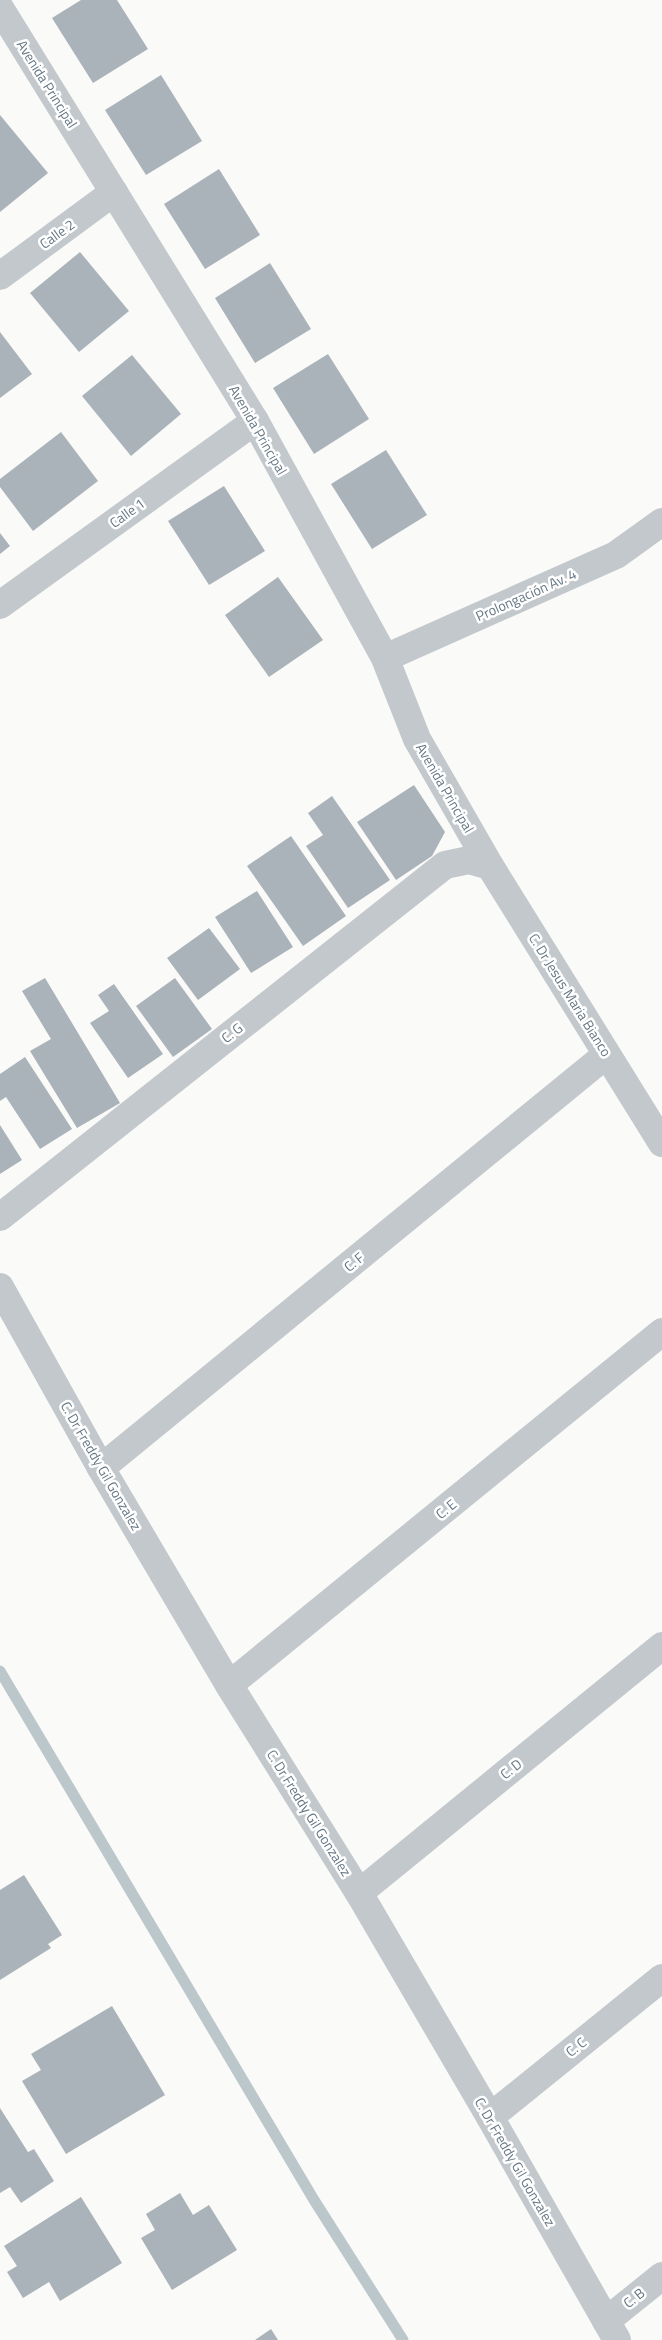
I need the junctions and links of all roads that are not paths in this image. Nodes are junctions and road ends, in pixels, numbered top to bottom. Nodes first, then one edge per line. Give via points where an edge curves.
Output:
1 (0, 8) edge
2 (114, 192) junction
3 (0, 276) edge
4 (255, 421) junction
5 (662, 522) edge
6 (0, 605) edge
7 (385, 658) junction
8 (480, 863) junction
9 (606, 1055) junction
10 (662, 1143) edge
11 (0, 1217) edge
12 (0, 1287) edge
13 (662, 1332) edge
14 (101, 1468) junction
15 (662, 1646) edge
16 (229, 1685) junction
17 (359, 1893) junction
18 (662, 1978) edge
19 (490, 2117) junction
20 (662, 2276) edge
21 (611, 2330) edge

1 - 2 street, Avenida Principal
2 - 3 street, Calle 2
2 - 4 street, Avenida Principal
4 - 6 street, Calle 1
4 - 7 street, Avenida Principal
5 - 7 street, Prolongación Av. 4 via 616,555
7 - 8 street, Avenida Principal via 417,739
8 - 9 street, C. Dr Jesus Maria Bianco
8 - 11 street, C. G via 445,865
9 - 10 street, C. Dr Jesus Maria Bianco
9 - 14 street, C. F
12 - 14 street, C. Dr Freddy Gil Gonzalez
13 - 16 street, C. E
14 - 16 street, C. Dr Freddy Gil Gonzalez
15 - 17 street, C. D
16 - 17 street, C. Dr Freddy Gil Gonzalez
17 - 19 street, C. Dr Freddy Gil Gonzalez
18 - 19 street, C. C
19 - 21 street, C. Dr Freddy Gil Gonzalez
20 - 21 street, C. B

